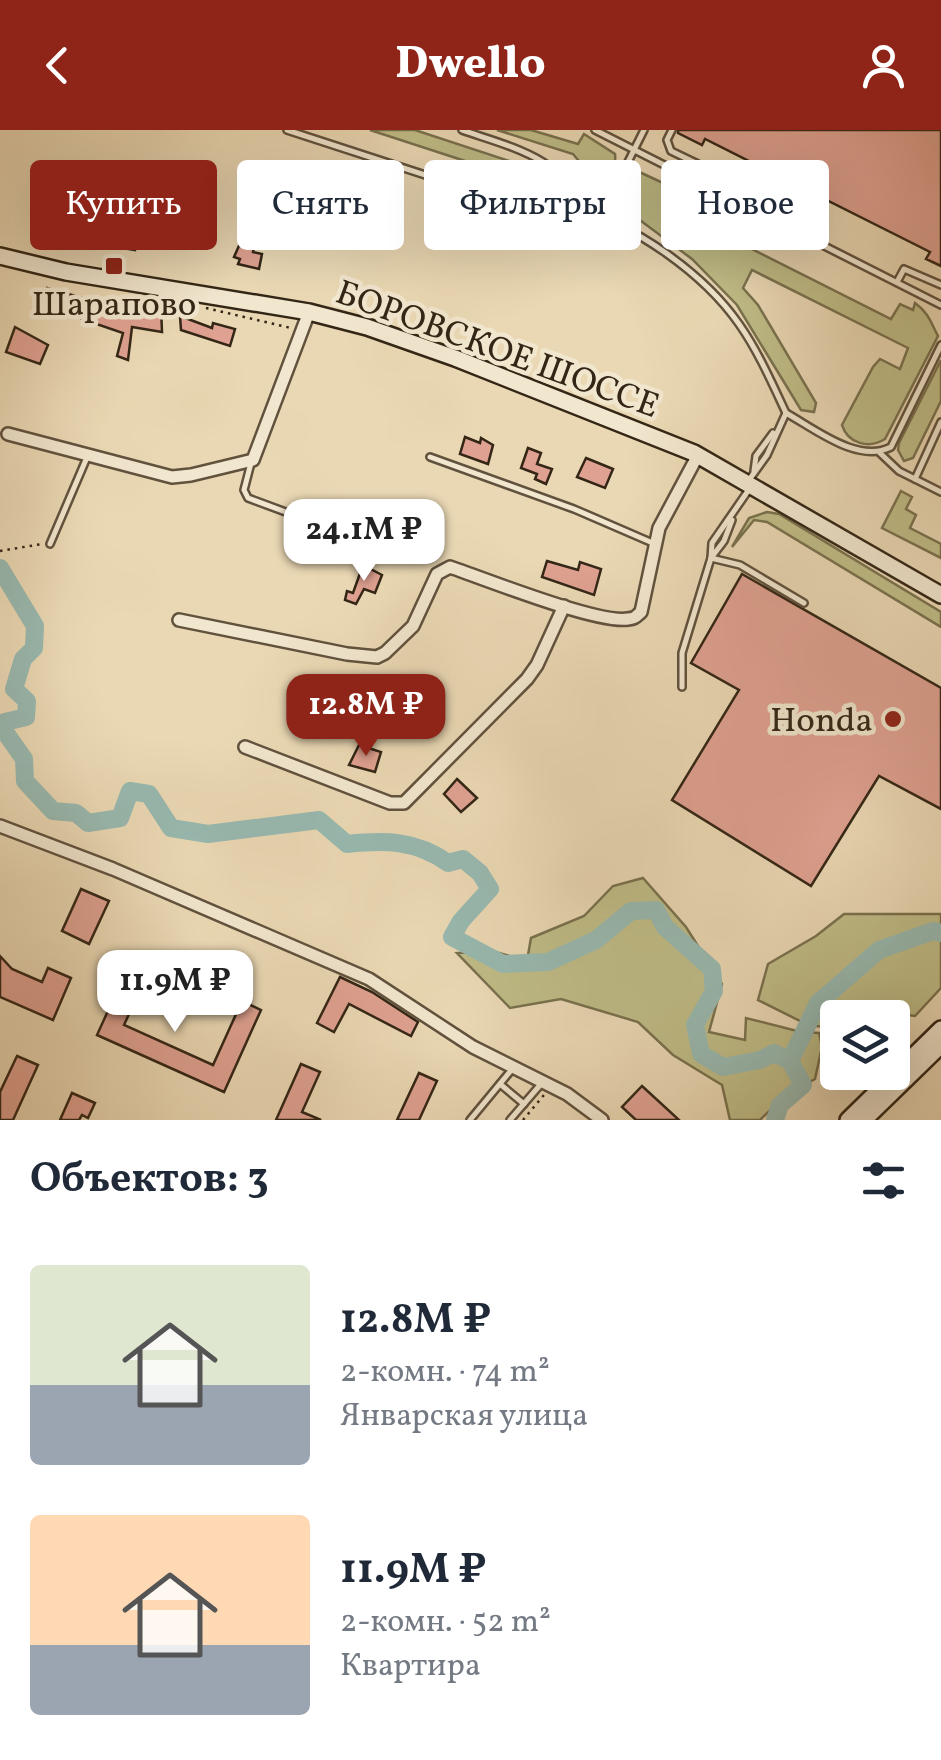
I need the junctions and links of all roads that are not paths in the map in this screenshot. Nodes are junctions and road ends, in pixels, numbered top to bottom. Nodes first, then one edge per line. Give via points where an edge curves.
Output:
1 (288, 130) edge
2 (462, 130) edge
3 (595, 130) edge
4 (644, 130) edge
5 (672, 130) edge
6 (634, 150) junction
7 (539, 160) edge
8 (629, 160) edge
9 (689, 160) edge
10 (661, 164) edge
11 (424, 174) edge
12 (641, 240) edge
13 (829, 248) edge
14 (0, 256) edge
15 (897, 282) junction
16 (941, 284) edge
17 (941, 305) edge
18 (309, 312) junction
19 (941, 346) edge
20 (786, 414) junction
21 (941, 422) edge
22 (8, 434) dead end
23 (880, 452) junction
24 (88, 455) junction
25 (698, 455) junction
26 (430, 457) dead end
27 (252, 460) junction
28 (915, 479) junction
29 (751, 480) junction
30 (941, 492) edge
31 (50, 544) road end
32 (655, 544) junction
33 (388, 550) dead end
34 (711, 558) junction
35 (941, 596) edge
36 (804, 604) dead end
37 (564, 606) junction
38 (178, 620) dead end
39 (682, 687) dead end
40 (245, 748) dead end
41 (0, 826) edge
42 (941, 1029) edge
43 (941, 1045) edge
44 (513, 1068) junction
45 (500, 1084) junction
46 (544, 1088) junction
47 (524, 1104) junction
48 (470, 1120) edge
49 (510, 1120) edge
50 (602, 1120) edge
51 (848, 1120) edge
52 (864, 1120) edge

1 - 11 lane
2 - 7 lane
3 - 6 lane
4 - 6 lane
5 - 9 lane via 670,151
6 - 8 lane
6 - 10 lane
12 - 20 lane via 714,294 738,323
13 - 15 lane
14 - 18 main road, БОРОВСКОЕ ШОССЕ
15 - 16 lane via 904,269
15 - 17 lane
18 - 25 main road, БОРОВСКОЕ ШОССЕ via 455,358
18 - 27 street
19 - 23 lane via 892,447
20 - 23 lane via 864,453
20 - 29 lane via 760,448
21 - 28 lane
22 - 24 street
23 - 28 lane
24 - 27 street via 172,477
24 - 31 lane
25 - 29 main road, БОРОВСКОЕ ШОССЕ
25 - 32 street
26 - 32 lane
27 - 33 lane via 248,498
28 - 30 lane
29 - 34 lane via 712,543
29 - 35 main road, БОРОВСКОЕ ШОССЕ
32 - 37 street via 641,612 626,620
34 - 36 lane via 740,565
34 - 39 lane via 682,653
37 - 38 street via 445,568 413,626 385,653 366,657
37 - 40 street via 538,666 404,803
41 - 44 street via 369,979
42 - 51 main road
43 - 52 main road
44 - 45 lane
44 - 46 street
45 - 47 lane
45 - 48 lane
46 - 47 lane
46 - 50 street via 567,1094
47 - 49 lane

